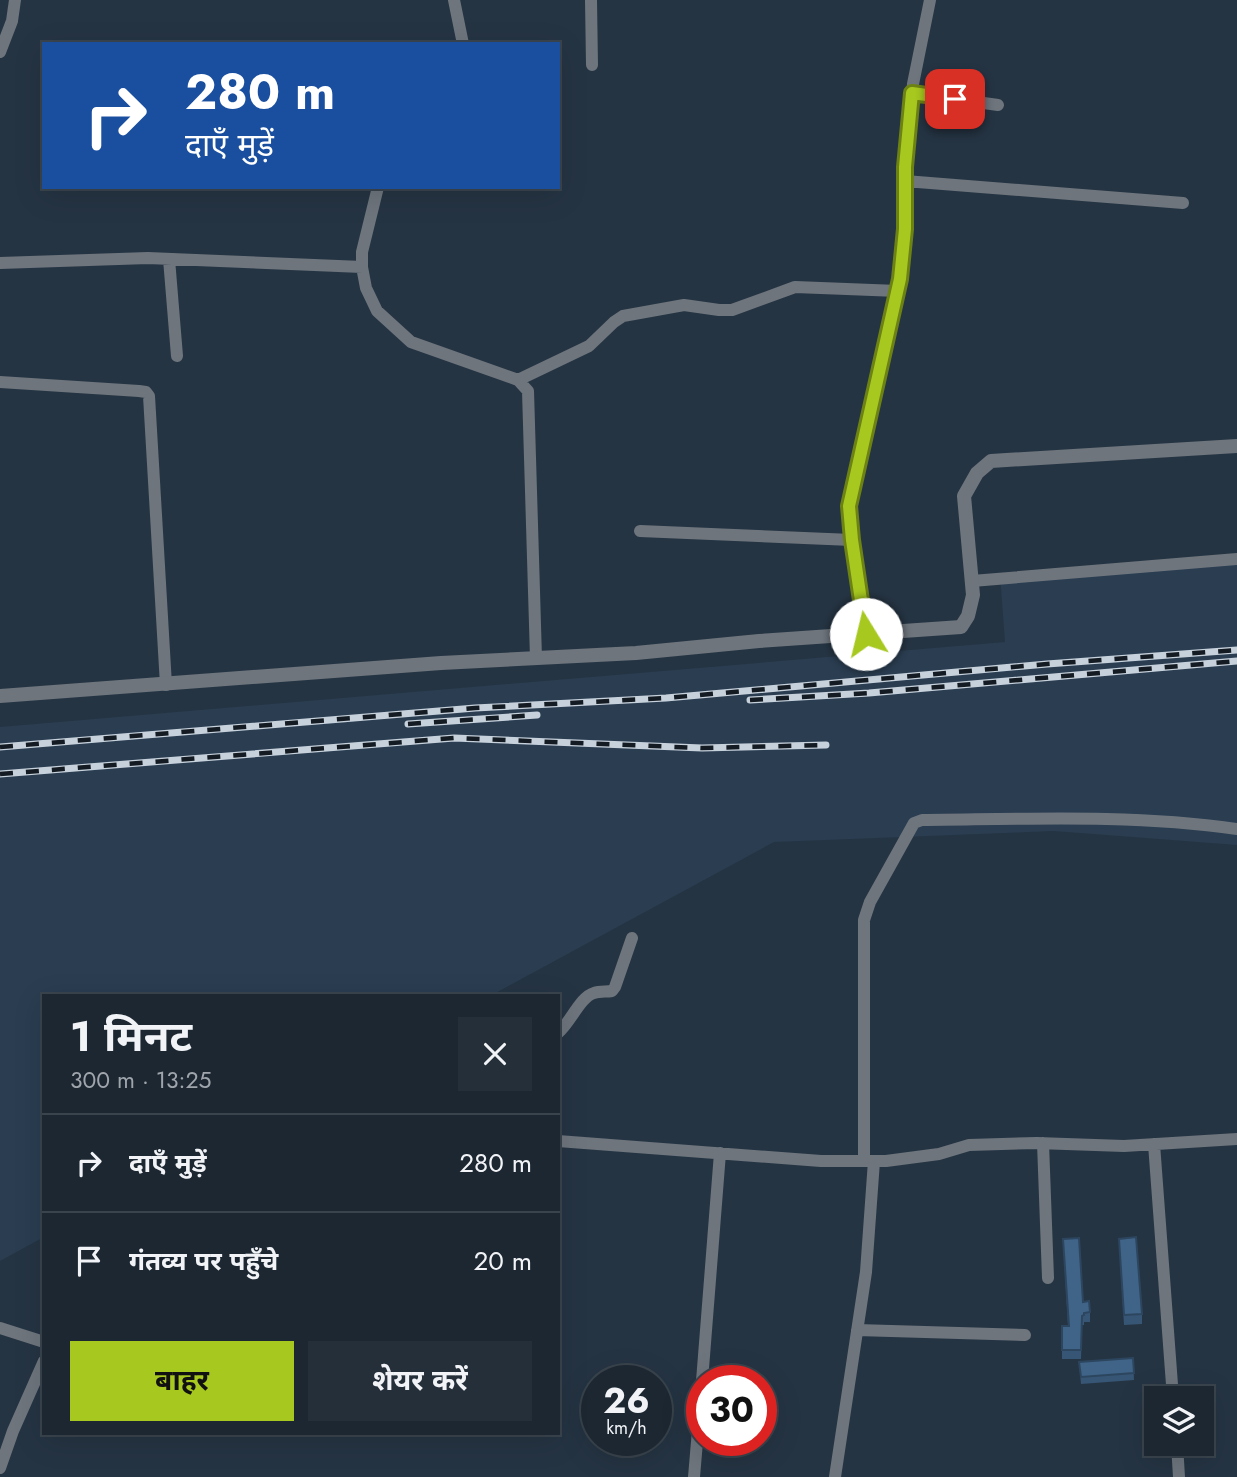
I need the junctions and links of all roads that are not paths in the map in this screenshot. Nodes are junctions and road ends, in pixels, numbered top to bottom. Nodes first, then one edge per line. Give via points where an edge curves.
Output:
1 (15, 0) edge
2 (454, 0) edge
3 (591, 0) edge
4 (930, 0) edge
5 (463, 42) edge
6 (0, 52) edge
7 (592, 65) dead end
8 (912, 93) junction
9 (998, 105) dead end
10 (905, 181) junction
11 (378, 189) edge
12 (1183, 203) dead end
13 (169, 259) junction
14 (0, 263) edge
15 (362, 267) junction
16 (898, 291) junction
17 (177, 356) dead end
18 (518, 380) junction
19 (0, 382) edge
20 (1237, 446) edge
21 (640, 531) dead end
22 (852, 540) junction
23 (1237, 559) edge
24 (972, 581) junction
25 (866, 634) junction
26 (536, 658) junction
27 (166, 685) junction
28 (0, 696) edge
29 (1237, 829) edge
30 (632, 938) dead end
31 (560, 1031) edge
32 (1237, 1139) edge
33 (560, 1141) edge
34 (1043, 1143) junction
35 (1154, 1144) junction
36 (720, 1153) junction
37 (869, 1161) junction
38 (1048, 1278) dead end
39 (0, 1328) edge
40 (857, 1330) junction
41 (1025, 1335) dead end
42 (42, 1341) edge
43 (703, 1365) edge
44 (42, 1366) edge
45 (1173, 1386) edge
46 (696, 1456) edge
47 (1178, 1456) edge
48 (0, 1468) edge
49 (694, 1477) edge
50 (835, 1477) edge
51 (1179, 1477) edge

1 - 6 street
2 - 5 street
3 - 7 street
4 - 8 street
8 - 9 street
8 - 10 street
10 - 12 street
10 - 16 street
11 - 15 street
13 - 14 street
13 - 15 street
13 - 17 street
15 - 18 street via 370,300 404,338
16 - 18 street via 795,288 732,310 678,305 622,316 589,346
16 - 22 street via 849,506
18 - 26 street via 529,398
19 - 27 street via 139,391 149,396
20 - 24 street via 991,461 977,473 964,496
21 - 22 street
22 - 25 street
23 - 24 street
24 - 25 street via 968,616 961,626
25 - 26 street
26 - 27 street
27 - 28 street
29 - 37 street via 1081,818 914,823 864,920
30 - 31 street via 612,991 585,998
32 - 35 street
33 - 36 street
34 - 35 street
34 - 37 street via 969,1145 939,1154
34 - 38 street
35 - 45 street
36 - 37 street
36 - 43 street
37 - 40 street via 866,1272
39 - 42 street
40 - 41 street
40 - 50 street
44 - 48 street
46 - 49 street
47 - 51 street

